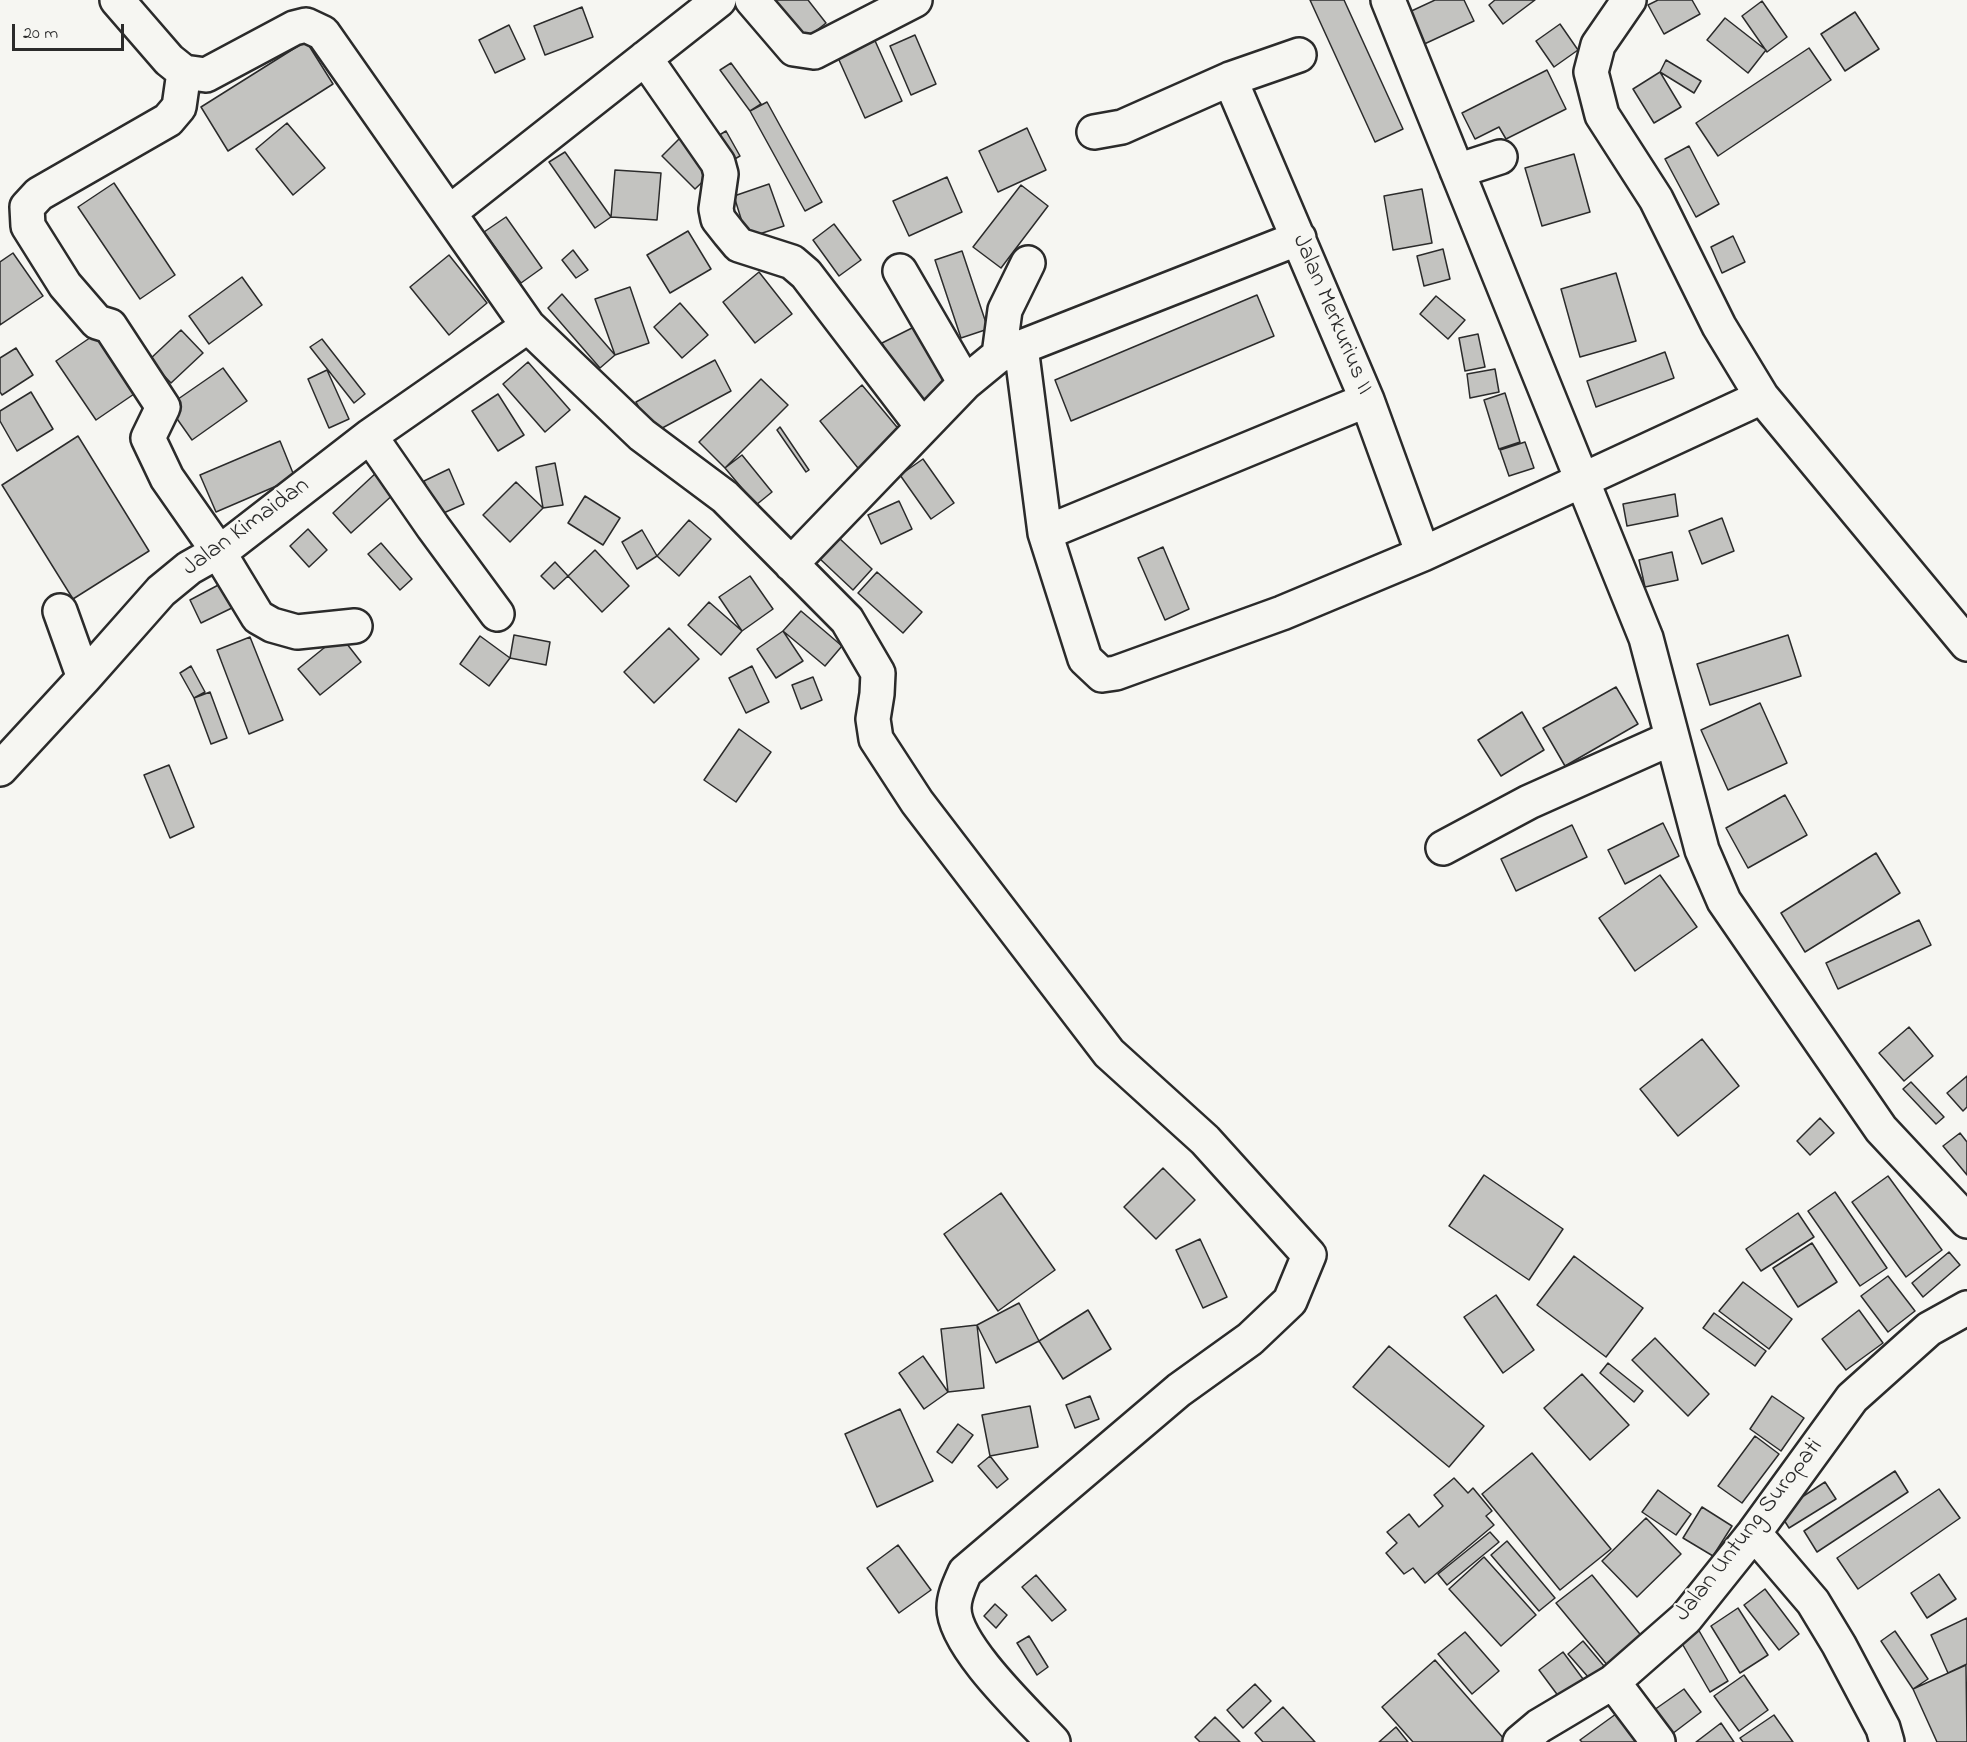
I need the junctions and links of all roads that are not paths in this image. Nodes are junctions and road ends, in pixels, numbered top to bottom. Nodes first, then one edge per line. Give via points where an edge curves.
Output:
1 (117, 0) edge
2 (719, 0) edge
3 (752, 0) edge
4 (915, 0) edge
5 (1388, 0) edge
6 (1629, 0) edge
7 (1299, 55) dead end
8 (645, 58) junction
9 (184, 72) junction
10 (1230, 79) junction
11 (1094, 132) dead end
12 (1500, 157) dead end
13 (1457, 171) junction
14 (450, 212) junction
15 (1299, 238) junction
16 (1028, 263) dead end
17 (900, 271) dead end
18 (528, 326) junction
19 (1010, 351) junction
20 (965, 383) junction
21 (1762, 397) junction
22 (1366, 400) junction
23 (922, 426) junction
24 (370, 436) junction
25 (1581, 480) junction
26 (1045, 533) junction
27 (218, 551) junction
28 (1423, 554) junction
29 (791, 564) junction
30 (60, 611) dead end
31 (497, 614) dead end
32 (355, 626) dead end
33 (1967, 644) edge
34 (84, 678) junction
35 (1672, 738) junction
36 (0, 769) edge
37 (1443, 848) dead end
38 (1967, 1221) edge
39 (1967, 1308) edge
40 (1754, 1533) junction
41 (1613, 1682) junction
42 (1053, 1742) edge
43 (1520, 1742) edge
44 (1658, 1742) edge
45 (1887, 1742) edge

1 - 9 street
2 - 8 street
3 - 4 street via 794,49 814,52
5 - 13 street
6 - 21 street via 1598,45 1590,72 1602,115 1656,199 1719,326
7 - 10 street
8 - 14 street
8 - 23 street via 718,164 718,219 739,245 792,262 806,274
9 - 14 street via 206,75 294,28 306,25 323,33
9 - 27 street via 179,107 168,120 39,194 27,207 27,217 28,226 65,285 97,322 110,326 163,407 148,438 167,478
10 - 11 street via 1122,127
10 - 15 street, Jalan Merkurius II
12 - 13 street
13 - 25 street
14 - 18 street
15 - 19 street
15 - 22 street, Jalan Merkurius II
16 - 19 street via 1005,310
17 - 20 street
18 - 24 street, Jalan Kimaidan
18 - 29 street via 642,435 725,497
19 - 20 street
19 - 26 street
20 - 23 street
21 - 25 street
21 - 33 street
22 - 26 street
22 - 28 street, Jalan Merkurius II
23 - 29 street
24 - 27 street, Jalan Kimaidan
24 - 31 street
25 - 28 street
25 - 35 street via 1646,638
26 - 28 street via 1085,659 1102,675 1282,614
27 - 32 street via 258,617 272,625 297,632
27 - 34 street, Jalan Kimaidan via 161,591
29 - 42 street via 847,620 878,673 873,718 876,738 916,802 1109,1053 1205,1140 1309,1255 1290,1302 1250,1339 1179,1390 965,1572 954,1611 965,1640 991,1676
30 - 34 street
34 - 36 street, Jalan Kimaidan
35 - 37 street via 1529,802
35 - 38 street via 1702,850 1724,901 1881,1129
39 - 40 street, Jalan Untung Suropati via 1929,1329 1852,1398
40 - 41 street, Jalan Untung Suropati via 1686,1618
40 - 45 street via 1813,1602 1883,1728
41 - 43 street, Jalan Untung Suropati via 1539,1726
41 - 44 street

